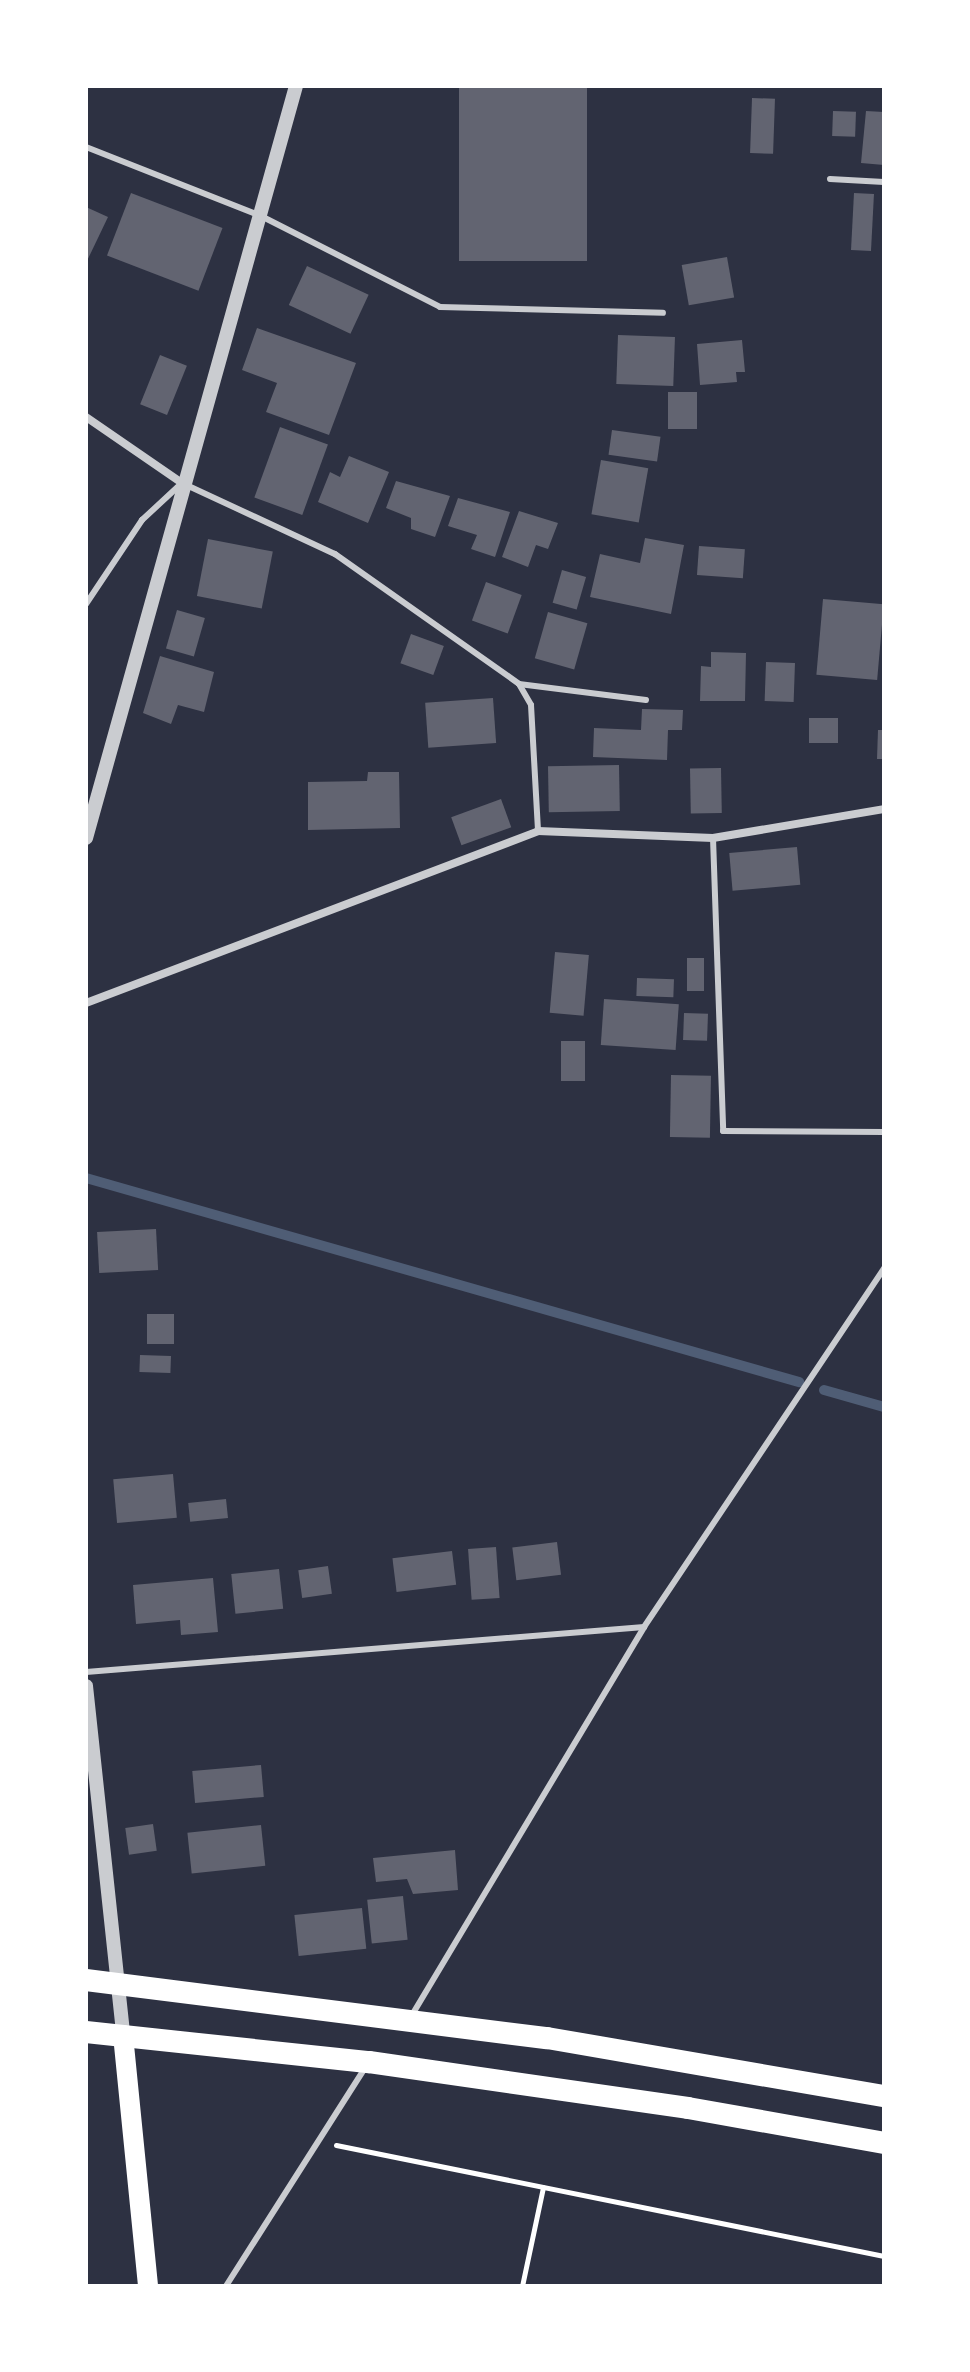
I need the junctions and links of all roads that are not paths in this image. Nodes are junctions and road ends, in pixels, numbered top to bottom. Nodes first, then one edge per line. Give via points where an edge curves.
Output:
1 (296, 86) edge
2 (86, 147) edge
3 (830, 179) dead end
4 (884, 182) edge
5 (259, 215) junction
6 (663, 313) dead end
7 (86, 417) edge
8 (182, 483) junction
9 (86, 604) edge
10 (519, 684) junction
11 (646, 700) dead end
12 (884, 809) edge
13 (538, 831) junction
14 (86, 838) edge
15 (713, 838) junction
16 (86, 1003) edge
17 (884, 1132) edge
18 (884, 1268) edge
19 (644, 1627) junction
20 (86, 1672) edge
21 (86, 1686) edge
22 (86, 1980) edge
23 (116, 1983) junction
24 (410, 2018) junction
25 (86, 2032) edge
26 (123, 2035) junction
27 (369, 2062) junction
28 (884, 2096) edge
29 (884, 2143) edge
30 (148, 2286) edge
31 (226, 2286) edge

1 - 5 street
2 - 5 lane
3 - 4 lane
5 - 6 lane via 440,307
5 - 8 street
7 - 8 street
8 - 9 lane via 142,520
8 - 10 lane via 335,554
8 - 14 street
10 - 11 lane
10 - 13 lane via 531,705
12 - 15 street
13 - 15 street
13 - 16 street
15 - 17 lane via 723,1131
18 - 19 lane
19 - 20 lane
19 - 24 lane
21 - 23 street
22 - 23 highway
23 - 24 highway
23 - 26 street
24 - 28 highway
25 - 26 highway
26 - 27 highway
26 - 30 main road
27 - 29 highway via 688,2108
27 - 31 lane

